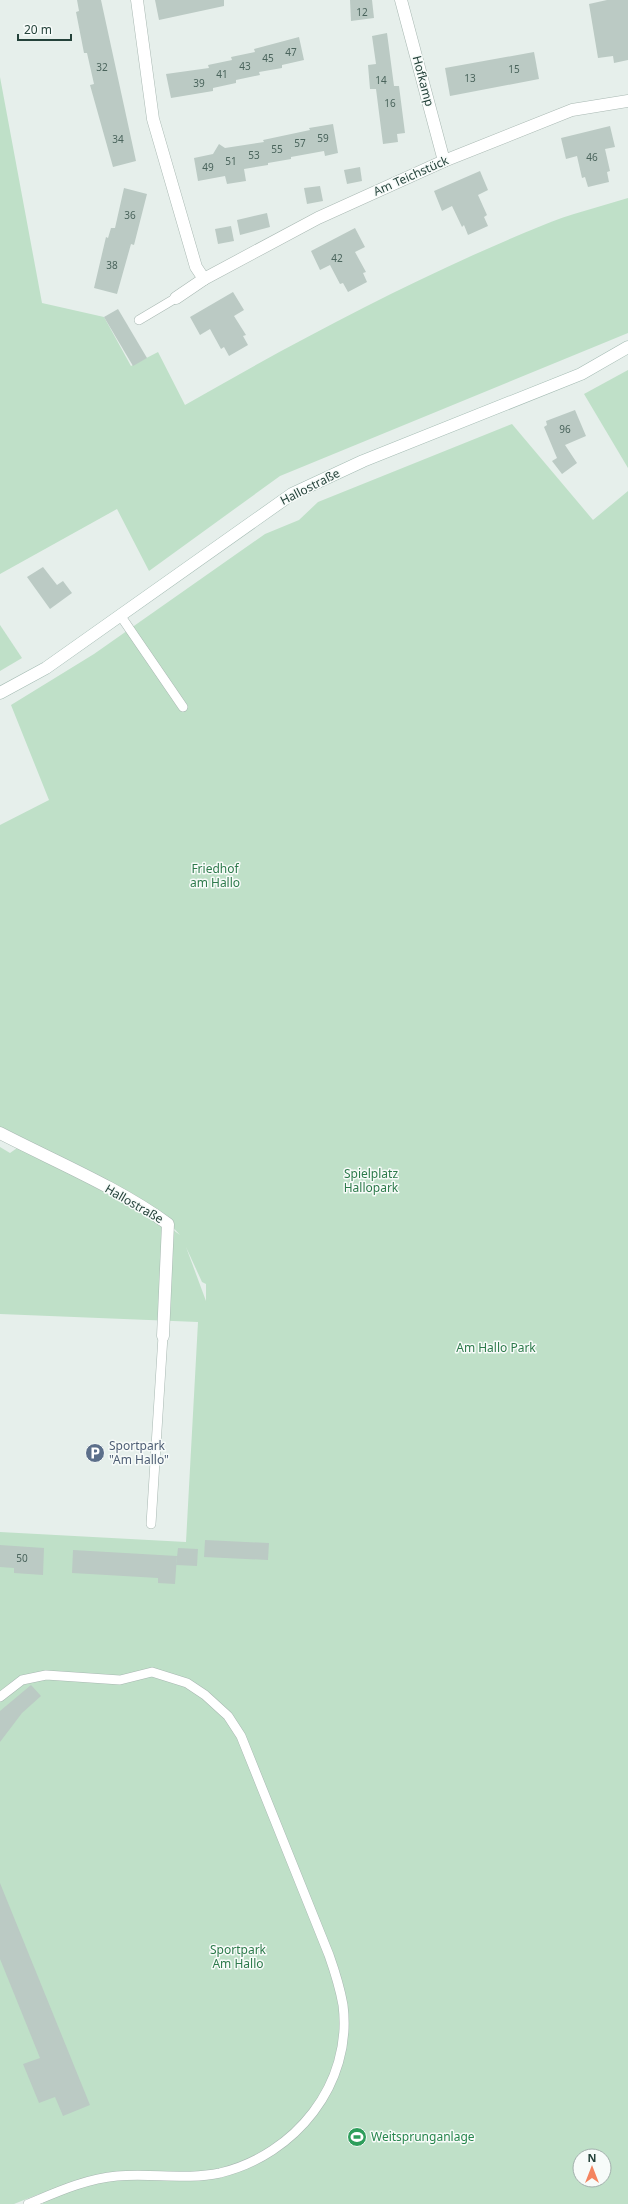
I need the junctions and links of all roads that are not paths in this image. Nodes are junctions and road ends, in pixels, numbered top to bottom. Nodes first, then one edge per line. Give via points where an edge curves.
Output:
1 (137, 0) edge
2 (401, 0) edge
3 (628, 101) edge
4 (444, 161) junction
5 (204, 279) junction
6 (176, 298) joint
7 (139, 320) dead end
8 (628, 347) edge
9 (120, 615) junction
10 (0, 693) edge
11 (183, 707) dead end
12 (0, 1133) edge
13 (163, 1336) joint
14 (151, 1524) dead end
15 (0, 1697) edge
16 (28, 2204) edge

1 - 5 street via 153,119 196,267
2 - 4 street, Hofkamp
3 - 4 street, Am Teichstück via 572,110
4 - 5 street, Am Teichstück via 318,218
5 - 6 street, Am Teichstück
6 - 7 lane
8 - 9 street, Hallostraße via 581,374 370,458 292,494
9 - 10 street, Hallostraße via 46,668
9 - 11 lane
12 - 13 street, Hallostraße via 154,1214 168,1224
13 - 14 lane
15 - 16 lane via 22,1680 46,1675 120,1680 152,1672 187,1683 205,1695 228,1716 241,1736 329,1955 343,2006 339,2053 326,2091 317,2108 295,2133 266,2156 219,2173 93,2179

